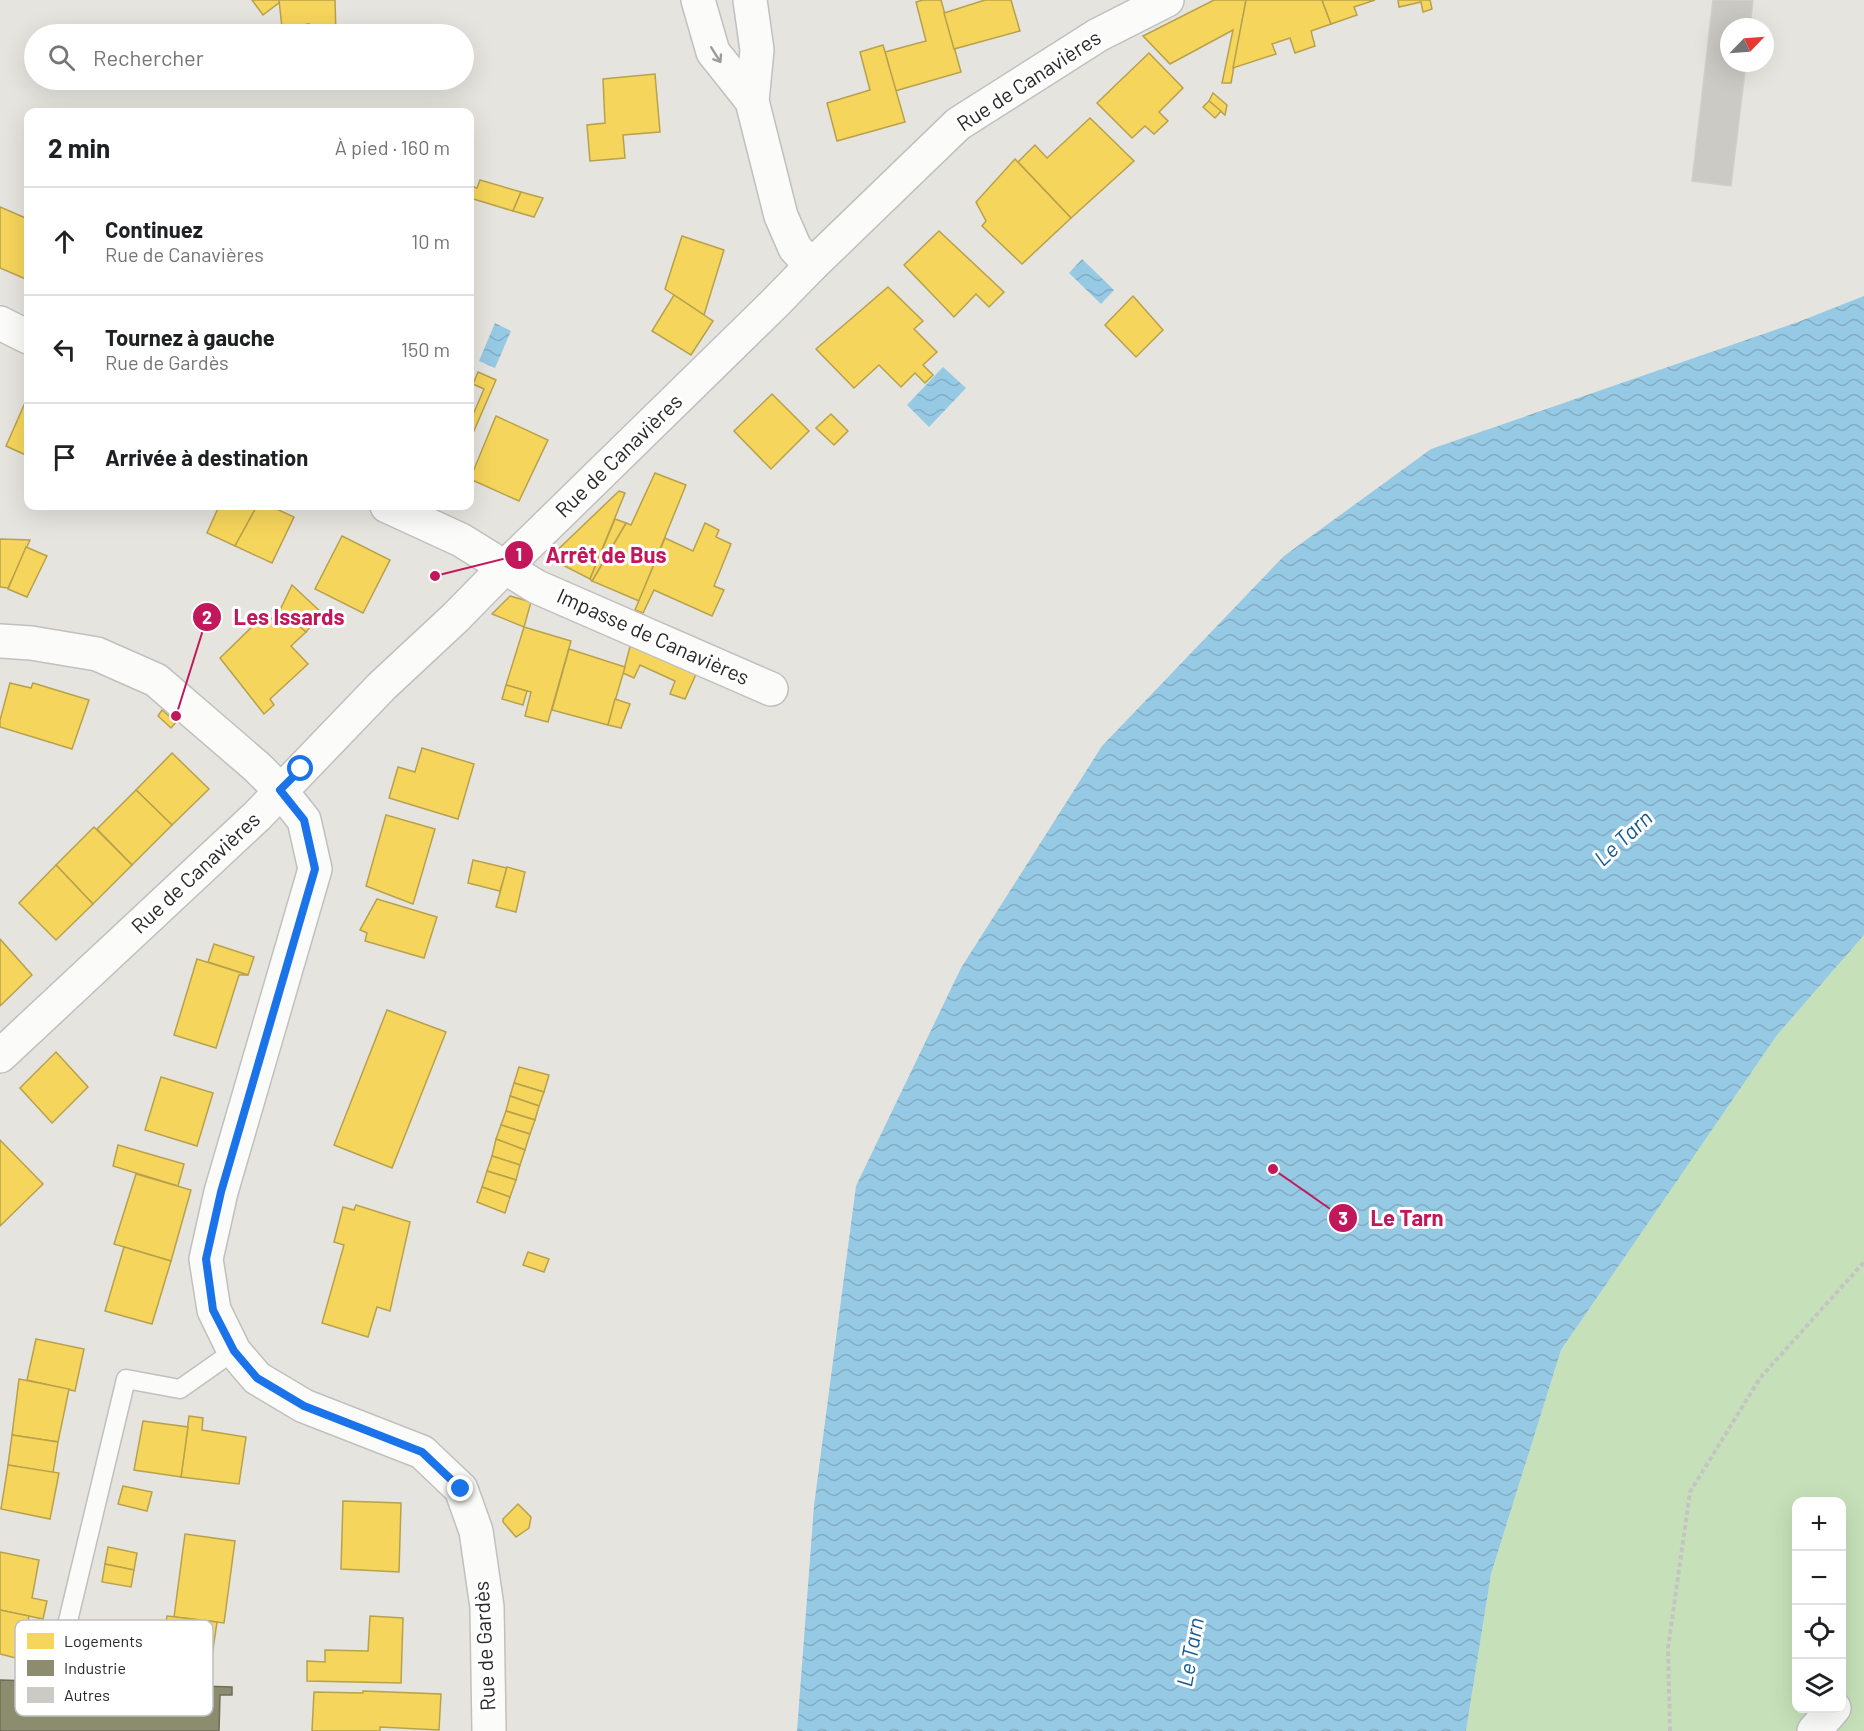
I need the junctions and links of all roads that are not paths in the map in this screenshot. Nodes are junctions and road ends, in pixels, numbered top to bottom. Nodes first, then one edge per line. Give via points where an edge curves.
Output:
1 (698, 0) edge
2 (750, 0) edge
3 (1150, 4) edge
4 (752, 101) junction
5 (811, 266) junction
6 (0, 323) edge
7 (24, 335) edge
8 (396, 510) edge
9 (504, 568) junction
10 (0, 641) edge
11 (771, 689) dead end
12 (280, 790) junction
13 (0, 1056) edge
14 (234, 1351) junction
15 (68, 1620) edge
16 (1830, 1713) edge
17 (489, 1731) edge
18 (1814, 1731) edge

1 -> 4 street via 713,52
2 - 4 street via 757,50
3 - 5 street, Rue de Canavières via 958,124
4 - 5 street via 781,216 795,248
5 - 9 street, Rue de Canavières
6 - 7 street
8 - 9 street, Impasse de Canavières via 461,540
9 - 11 street, Impasse de Canavières via 537,587
9 - 12 street, Rue de Canavières
10 - 12 street, Rue de Gardès via 97,654 156,680
12 - 13 street, Rue de Canavières via 257,816
12 - 14 street, Rue de Gardès via 304,820 315,869 221,1192 206,1259 213,1310
14 - 15 lane via 180,1389 126,1379
14 - 17 street, Rue de Gardès via 257,1378 304,1406 422,1452 461,1489 476,1531 487,1607
16 - 18 street

